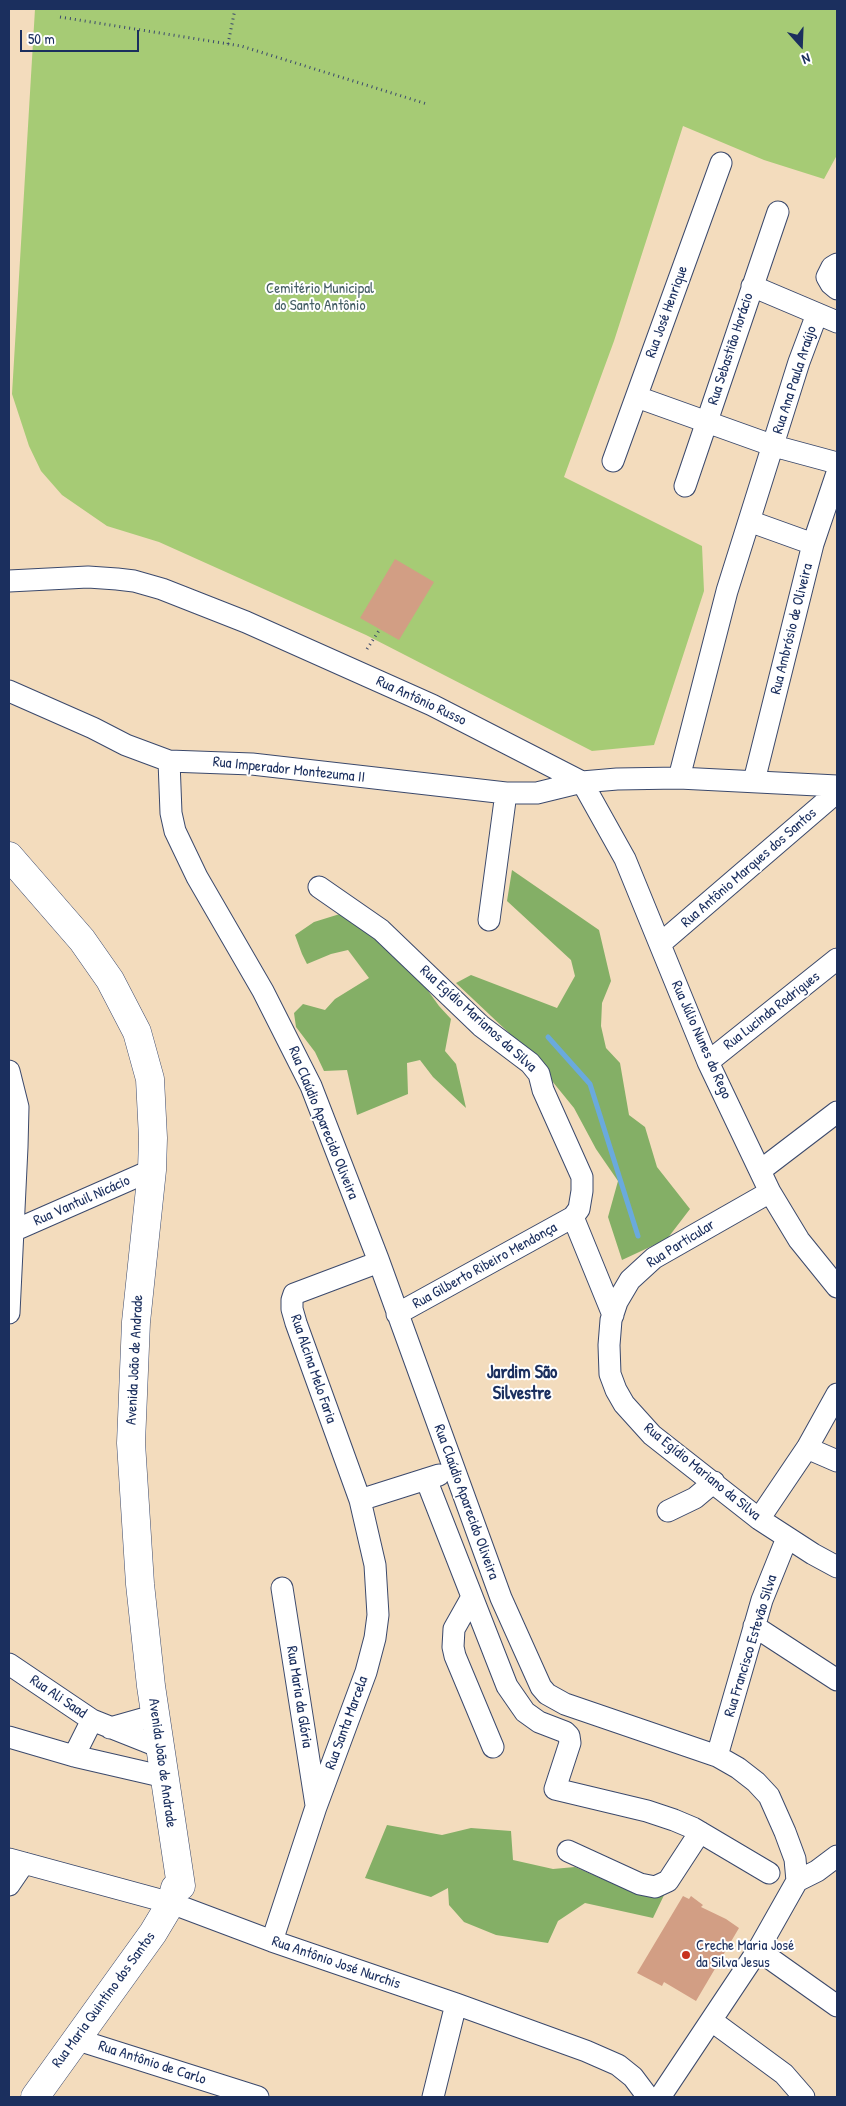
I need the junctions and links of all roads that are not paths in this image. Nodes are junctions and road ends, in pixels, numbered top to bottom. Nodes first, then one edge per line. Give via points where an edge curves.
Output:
1 (721, 163) dead end
2 (778, 212) dead end
3 (837, 264) edge
4 (752, 286) junction
5 (837, 289) edge
6 (817, 314) junction
7 (837, 322) edge
8 (637, 397) junction
9 (707, 423) junction
10 (774, 446) junction
11 (613, 462) dead end
12 (837, 463) edge
13 (837, 473) edge
14 (684, 486) dead end
15 (748, 521) junction
16 (813, 544) junction
17 (9, 581) edge
18 (9, 692) edge
19 (169, 761) junction
20 (679, 778) junction
21 (754, 781) junction
22 (582, 782) junction
23 (837, 786) edge
24 (837, 792) edge
25 (506, 793) junction
26 (9, 856) edge
27 (319, 887) dead end
28 (489, 920) dead end
29 (660, 944) junction
30 (837, 959) edge
31 (708, 1062) junction
32 (9, 1071) edge
33 (837, 1112) edge
34 (152, 1170) junction
35 (761, 1170) junction
36 (770, 1192) junction
37 (573, 1217) junction
38 (13, 1232) junction
39 (379, 1262) junction
40 (833, 1274) edge
41 (9, 1313) edge
42 (397, 1314) junction
43 (613, 1315) junction
44 (609, 1345) joint
45 (837, 1394) edge
46 (807, 1448) junction
47 (837, 1461) edge
48 (454, 1470) junction
49 (426, 1479) junction
50 (714, 1482) junction
51 (360, 1500) junction
52 (668, 1511) dead end
53 (759, 1519) junction
54 (787, 1538) junction
55 (837, 1567) edge
56 (282, 1588) dead end
57 (472, 1597) junction
58 (754, 1626) junction
59 (9, 1664) edge
60 (837, 1680) edge
61 (547, 1694) junction
62 (156, 1715) junction
63 (538, 1722) junction
64 (101, 1724) junction
65 (9, 1737) edge
66 (160, 1747) junction
67 (493, 1747) dead end
68 (74, 1756) junction
69 (717, 1756) junction
70 (165, 1777) junction
71 (316, 1807) junction
72 (700, 1832) junction
73 (568, 1851) dead end
74 (837, 1856) edge
75 (16, 1861) edge
76 (769, 1873) dead end
77 (797, 1881) junction
78 (9, 1884) edge
79 (171, 1902) junction
80 (272, 1941) junction
81 (758, 1950) junction
82 (456, 2004) junction
83 (837, 2006) edge
84 (712, 2021) junction
85 (75, 2039) junction
86 (34, 2097) edge
87 (258, 2097) edge
88 (433, 2097) edge
89 (648, 2097) edge
90 (660, 2097) edge
91 (804, 2097) edge

1 - 8 street, Rua José Henrique
2 - 4 street, Rua Sebastião Horácio
3 - 5 street via 827,277
4 - 6 street
4 - 9 street, Rua Sebastião Horácio
6 - 7 street
6 - 10 street, Rua Ana Paula Araújo
8 - 9 street
8 - 11 street, Rua José Henrique
9 - 10 street
9 - 14 street, Rua Sebastião Horácio
10 - 12 street
10 - 15 street
13 - 16 street
15 - 16 street, Rua Ambrósio de Oliveira
15 - 20 street
16 - 21 street, Rua Ambrósio de Oliveira
17 - 22 street, Rua Antônio Russo via 88,577 134,581 162,589 246,622 432,705
18 - 19 street, Rua Imperador Montezuma II
19 - 25 street, Rua Imperador Montezuma II via 252,764
19 - 39 street, Rua Claúdio Aparecido Oliveira via 171,814 175,831 197,877 264,991 292,1046 317,1101
20 - 21 street
20 - 22 street
21 - 23 street
22 - 25 street, Rua Imperador Montezuma II via 537,792
22 - 29 street, Rua Júlio Nunes do Rego via 625,859
24 - 29 street, Rua Antônio Marques dos Santos
25 - 28 street
26 - 34 main road, Avenida João de Andrade via 82,940 110,980 137,1032 150,1079
27 - 37 street, Rua Egídio Marianos da Silva via 381,930 481,1026 530,1063 539,1074 542,1090 582,1177 579,1209
29 - 31 street, Rua Júlio Nunes do Rego
30 - 31 street, Rua Lucinda Rodrigues
31 - 35 street, Rua Júlio Nunes do Rego
32 - 38 street via 18,1107
33 - 35 street
34 - 38 street, Rua Vantuil Nicácio
34 - 62 main road, Avenida João de Andrade via 136,1322 131,1443 140,1584
35 - 36 street, Rua Júlio Nunes do Rego
36 - 40 street, Rua Júlio Nunes do Rego via 798,1240
36 - 43 street, Rua Particular via 654,1258 630,1280
37 - 42 street, Rua Gilberto Ribeiro Mendonça
37 - 43 street
38 - 41 street
39 - 42 street, Rua Claúdio Aparecido Oliveira
39 - 51 street, Rua Alcina Melo Faria via 294,1294 292,1300 296,1323
42 - 48 street, Rua Claúdio Aparecido Oliveira
43 - 44 street, Rua Particular
44 - 50 street, Rua Egídio Mariano da Silva via 610,1374 624,1404 652,1435
45 - 46 street
46 - 47 street
46 - 53 street
48 - 49 street
48 - 61 street, Rua Claúdio Aparecido Oliveira via 501,1598 535,1677
49 - 51 street
49 - 57 street
50 - 52 street via 695,1498
50 - 53 street, Rua Egídio Mariano da Silva
51 - 71 street, Rua Santa Marcela via 376,1573 378,1615 375,1638 366,1672
53 - 54 street, Rua Egídio Mariano da Silva
54 - 55 street, Rua Egídio Mariano da Silva
54 - 58 street, Rua Francisco Estevão Silva
56 - 71 street, Rua Maria da Glória
57 - 63 street via 507,1686 525,1712
57 - 67 street via 454,1629 453,1647
58 - 60 street
58 - 69 street, Rua Francisco Estevão Silva
59 - 64 street, Rua Ali Saad
61 - 63 street
61 - 69 street, Rua Claúdio Aparecido Oliveira via 565,1704
62 - 64 street
62 - 66 main road, Avenida João de Andrade
63 - 72 street via 569,1736 570,1743 555,1789 646,1811
64 - 66 street, Rua Ali Saad
64 - 68 street
65 - 68 street
66 - 70 main road, Avenida João de Andrade
68 - 70 street
69 - 77 street, Rua Claúdio Aparecido Oliveira via 756,1782 769,1796 795,1859
70 - 79 main road, Avenida João de Andrade via 181,1886 175,1888
71 - 80 street, Rua Santa Marcela
72 - 73 street via 668,1881 655,1887 640,1884
72 - 76 street
74 - 77 street
75 - 78 street
75 - 79 street, Rua Antônio José Nurchis
77 - 81 street
79 - 80 street, Rua Antônio José Nurchis
79 - 85 main road, Rua Maria Quintino dos Santos via 153,1933
80 - 82 street, Rua Antônio José Nurchis
81 - 83 street
81 - 84 street
82 - 88 street
82 - 89 street, Rua Antônio José Nurchis via 586,2051 618,2066 633,2077
84 - 90 street
84 - 91 street via 784,2074
85 - 86 main road, Rua Maria Quintino dos Santos
85 - 87 street, Rua Antônio de Carlo

